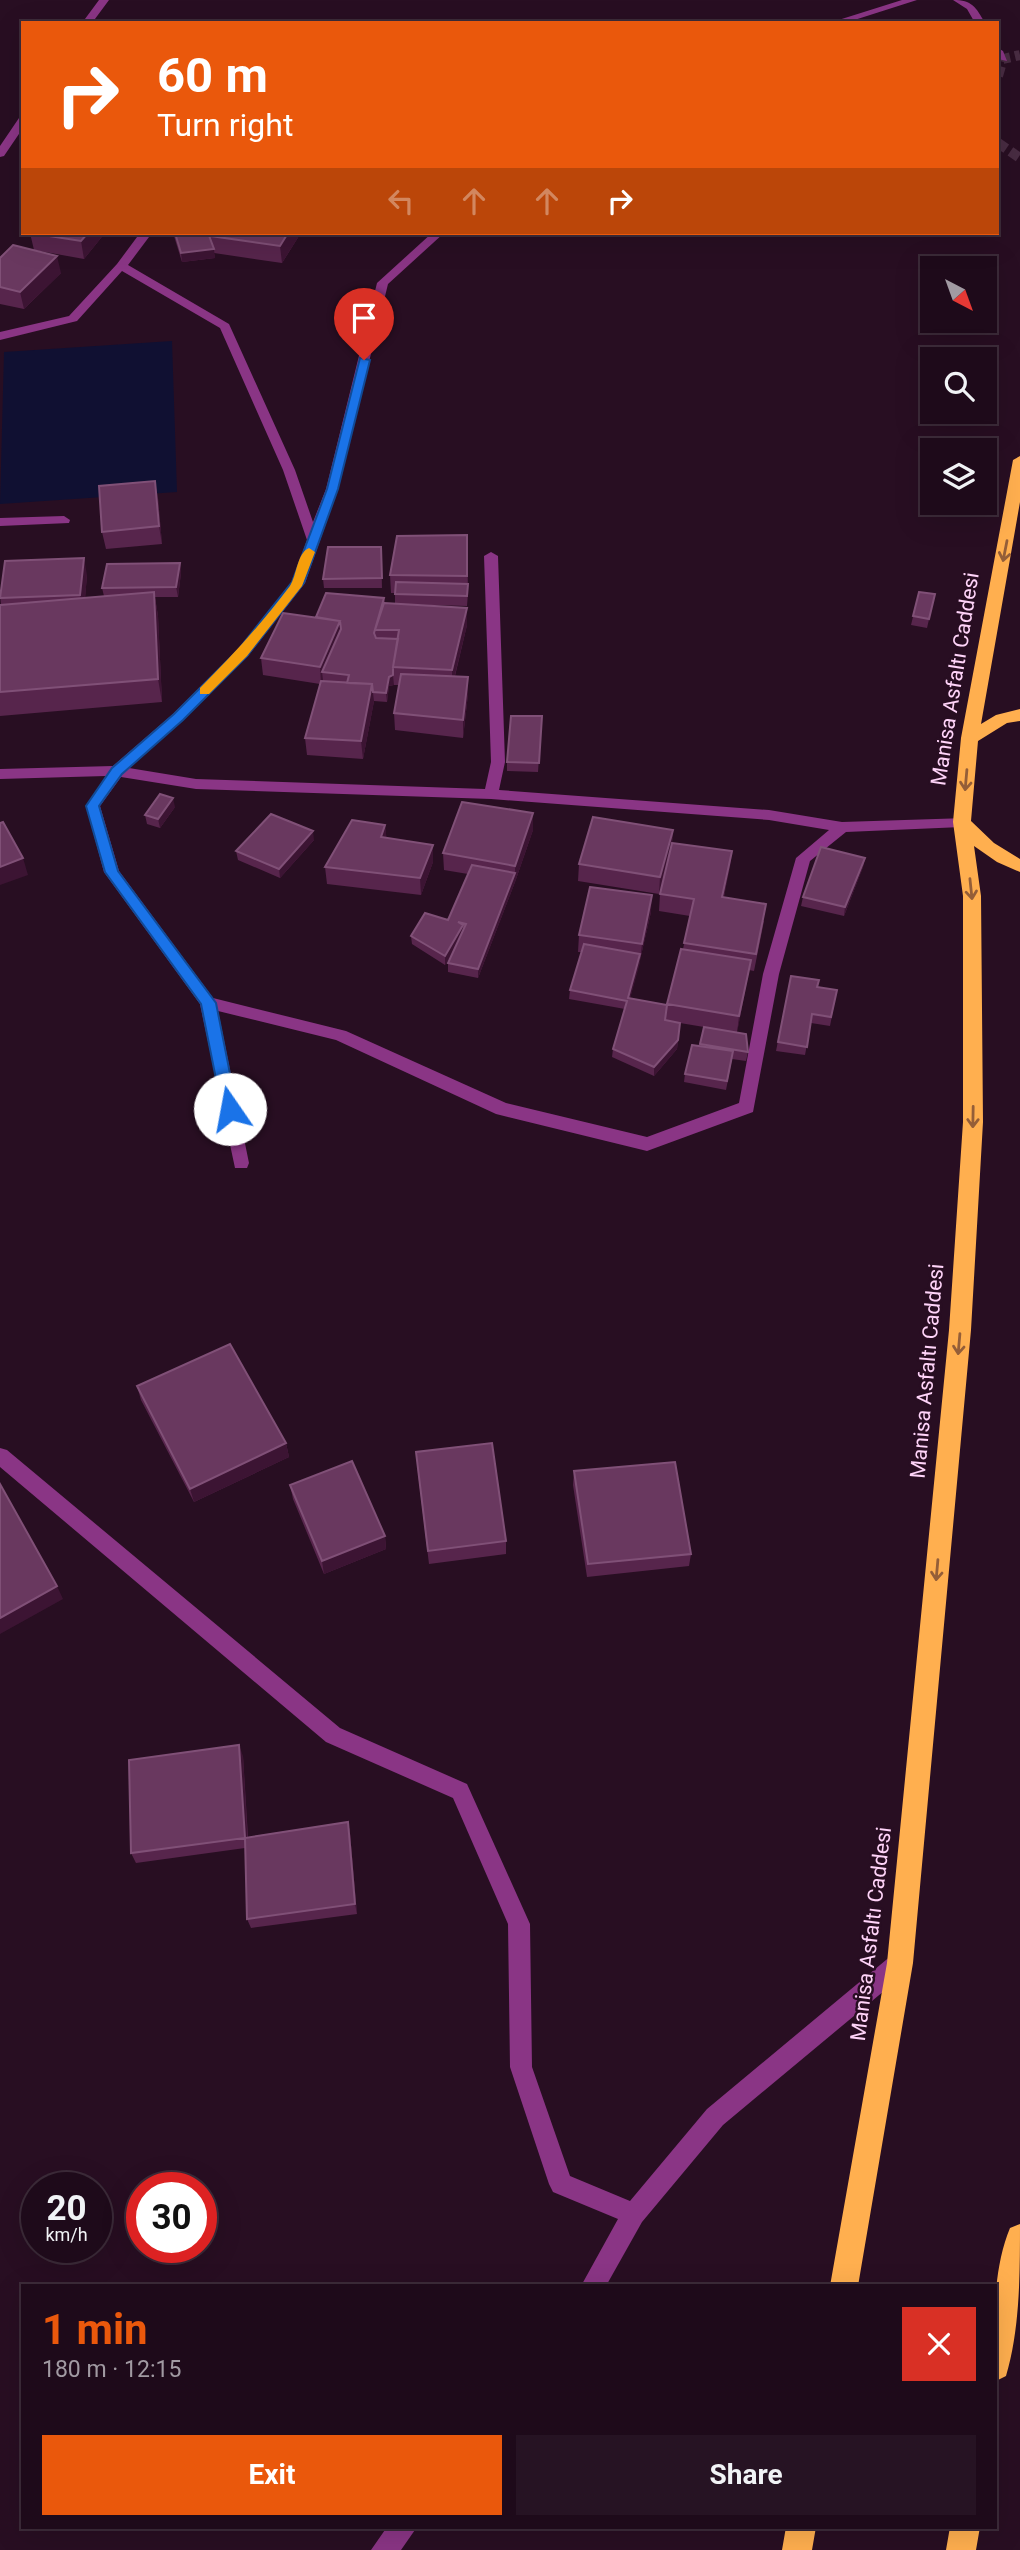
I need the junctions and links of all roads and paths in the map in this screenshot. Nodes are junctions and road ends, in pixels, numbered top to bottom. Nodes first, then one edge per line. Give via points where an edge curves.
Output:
1 (104, 0) edge
2 (912, 0) edge
3 (958, 0) edge
4 (88, 21) edge
5 (841, 21) edge
6 (979, 21) edge
7 (21, 123) edge
8 (0, 155) edge
9 (144, 235) edge
10 (436, 235) edge
11 (121, 266) junction
12 (0, 336) edge
13 (1020, 460) edge
14 (64, 520) dead end
15 (2, 523) edge
16 (313, 540) junction
17 (491, 556) dead end
18 (1020, 715) edge
19 (970, 738) junction
20 (117, 771) junction
21 (0, 774) edge
22 (491, 794) junction
23 (962, 822) junction
24 (842, 827) junction
25 (1020, 866) edge
26 (208, 1003) junction
27 (241, 1163) dead end
28 (0, 1456) edge
29 (900, 1963) junction
30 (634, 2214) junction
31 (1020, 2238) edge
32 (594, 2284) edge
33 (844, 2284) edge
34 (997, 2361) edge
35 (402, 2529) edge
36 (801, 2529) edge
37 (965, 2529) edge
38 (384, 2550) edge
39 (797, 2550) edge
40 (961, 2550) edge

1 - 4 street
2 - 5 street
3 - 6 street via 971,7
7 - 8 street
9 - 11 street
10 - 16 street via 383,283 332,489
11 - 12 street via 73,319
11 - 16 street via 225,326 289,470
13 -> 19 highway, Manisa Asfaltı Caddesi
14 - 15 street
16 - 20 street via 298,583 243,653
17 - 22 street via 498,762
18 - 19 highway via 1002,719
19 -> 23 highway, Manisa Asfaltı Caddesi
20 - 21 street
20 - 22 street via 196,784
20 - 26 street via 93,806 111,872
22 - 24 street via 769,815
23 - 24 street
23 - 25 highway via 978,841
23 -> 29 highway, Manisa Asfaltı Caddesi via 972,896 973,1122 960,1330
24 - 26 street via 803,858 771,974 747,1107 648,1144 502,1109 340,1035
26 - 27 street
28 - 30 street via 333,1735 460,1791 519,1924 521,2067 561,2184
29 - 30 street via 715,2117
29 - 33 highway, Manisa Asfaltı Caddesi
30 - 32 street
31 - 34 highway
35 - 38 street
36 - 39 highway
37 - 40 highway

